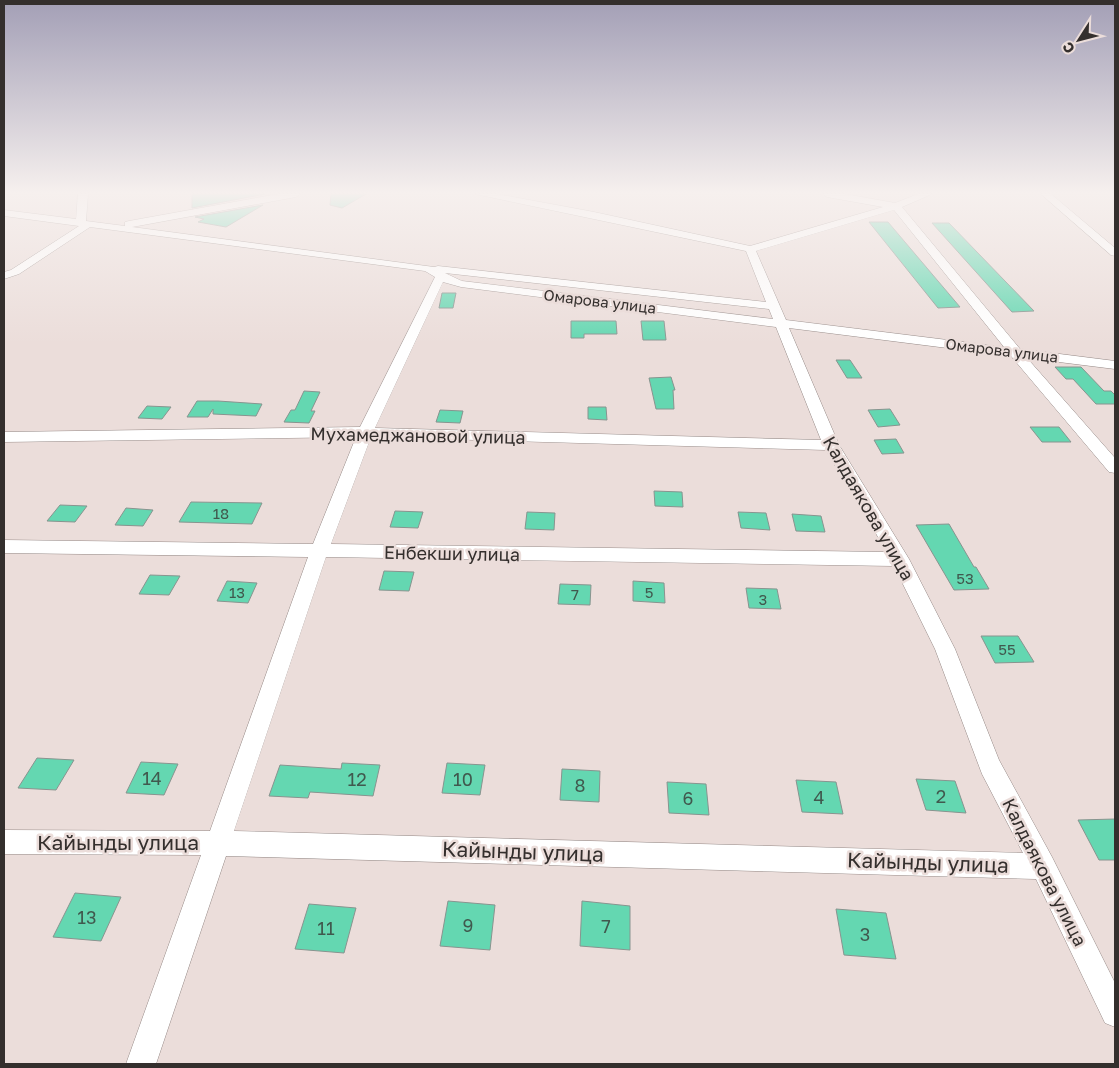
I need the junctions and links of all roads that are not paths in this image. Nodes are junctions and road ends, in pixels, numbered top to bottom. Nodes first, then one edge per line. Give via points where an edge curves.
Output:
1 (55, 244) edge
2 (234, 244) edge
3 (726, 244) edge
4 (768, 244) edge
5 (927, 244) edge
6 (1104, 244) edge
7 (750, 249) junction
8 (1115, 253) edge
9 (15, 272) junction
10 (434, 272) junction
11 (4, 276) edge
12 (4, 281) edge
13 (773, 306) junction
14 (782, 324) junction
15 (1014, 352) junction
16 (1115, 365) edge
17 (365, 432) junction
18 (4, 437) edge
19 (831, 445) junction
20 (1115, 468) edge
21 (4, 546) edge
22 (319, 552) junction
23 (900, 559) junction
24 (4, 842) edge
25 (218, 843) junction
26 (1043, 866) junction
27 (1115, 1013) edge
28 (140, 1064) edge

1 - 9 street
2 - 10 street, Омарова улица
3 - 7 street
4 - 7 street
5 - 15 street
6 - 8 street
7 - 13 street, Калдаякова улица
9 - 11 street
9 - 12 street
10 - 13 street
10 - 14 street, Омарова улица via 461,284
10 - 17 street
13 - 14 street, Калдаякова улица
14 - 15 street, Омарова улица
14 - 19 street, Калдаякова улица
15 - 16 street, Омарова улица
15 - 20 street
17 - 18 street, Мухамеджановой улица
17 - 19 street, Мухамеджановой улица
17 - 22 street
19 - 23 street, Калдаякова улица
21 - 22 street, Енбекши улица
22 - 23 street, Енбекши улица
22 - 25 street
23 - 26 street, Калдаякова улица via 945,649 990,766
24 - 25 street, Кайынды улица
25 - 26 street, Кайынды улица
25 - 28 street
26 - 27 street, Калдаякова улица

